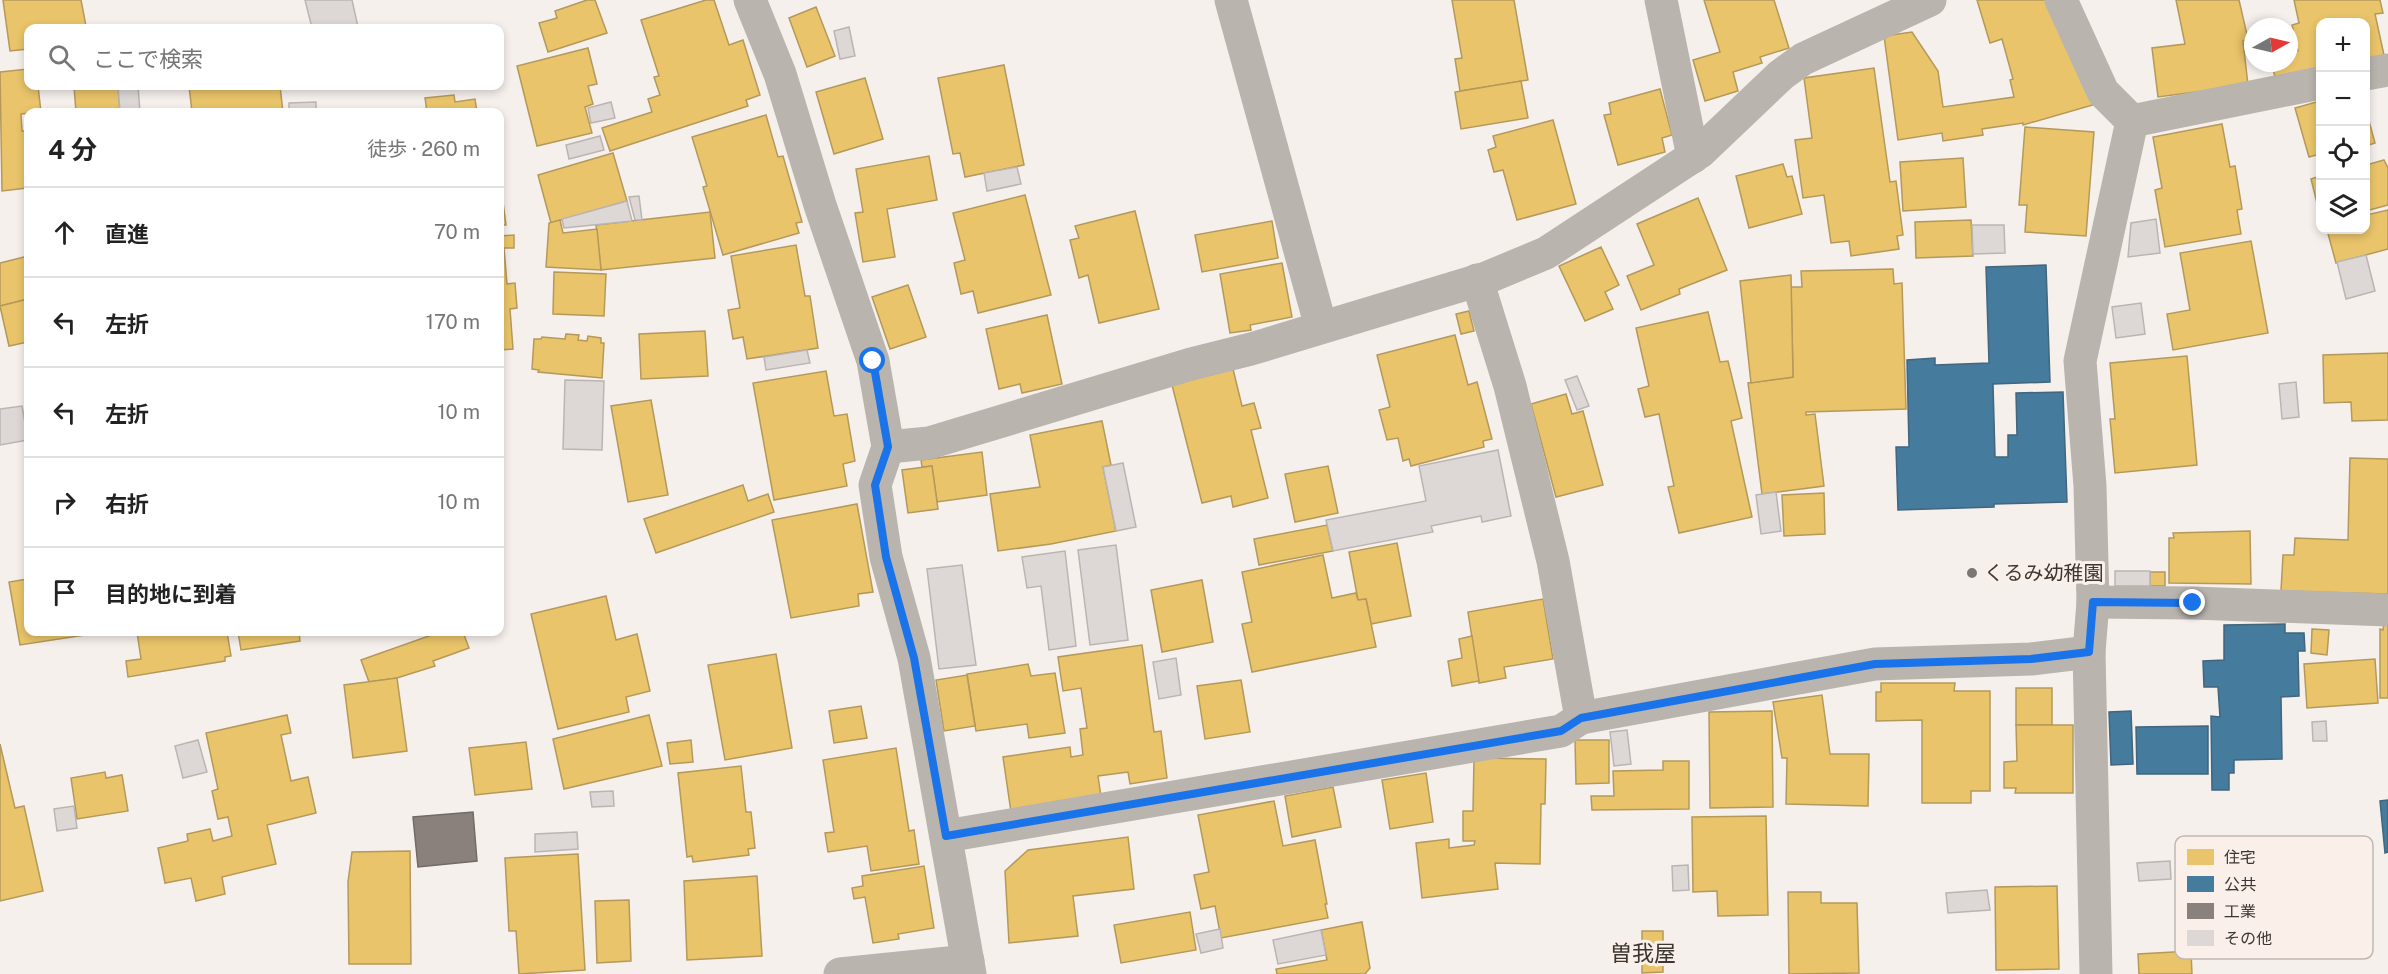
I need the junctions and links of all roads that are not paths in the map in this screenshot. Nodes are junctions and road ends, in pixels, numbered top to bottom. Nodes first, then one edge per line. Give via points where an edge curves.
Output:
1 (750, 0) edge
2 (1231, 0) edge
3 (1661, 0) edge
4 (1930, 0) edge
5 (2061, 0) edge
6 (2388, 70) edge
7 (2370, 73) edge
8 (2316, 84) edge
9 (2132, 121) junction
10 (1693, 157) junction
11 (1477, 280) junction
12 (1321, 327) junction
13 (888, 447) junction
14 (2093, 602) junction
15 (2388, 610) edge
16 (2089, 652) junction
17 (1581, 718) junction
18 (946, 836) junction
19 (969, 967) edge
20 (840, 974) edge
21 (2096, 974) edge

1 - 13 street via 780,74 873,361
2 - 12 street
3 - 10 street
4 - 10 street via 1803,59
5 - 9 street via 2103,92
6 - 7 street
8 - 9 street
9 - 14 street via 2080,361 2090,486
10 - 11 street via 1546,253
11 - 12 street
11 - 17 street via 1510,386 1553,561
12 - 13 street via 929,443
13 - 18 street via 875,485 886,557 914,658
14 - 15 street
14 - 16 street
16 - 17 street via 2031,659 1875,664
16 - 21 street
17 - 18 street via 1561,731
18 - 19 street
19 - 20 street

